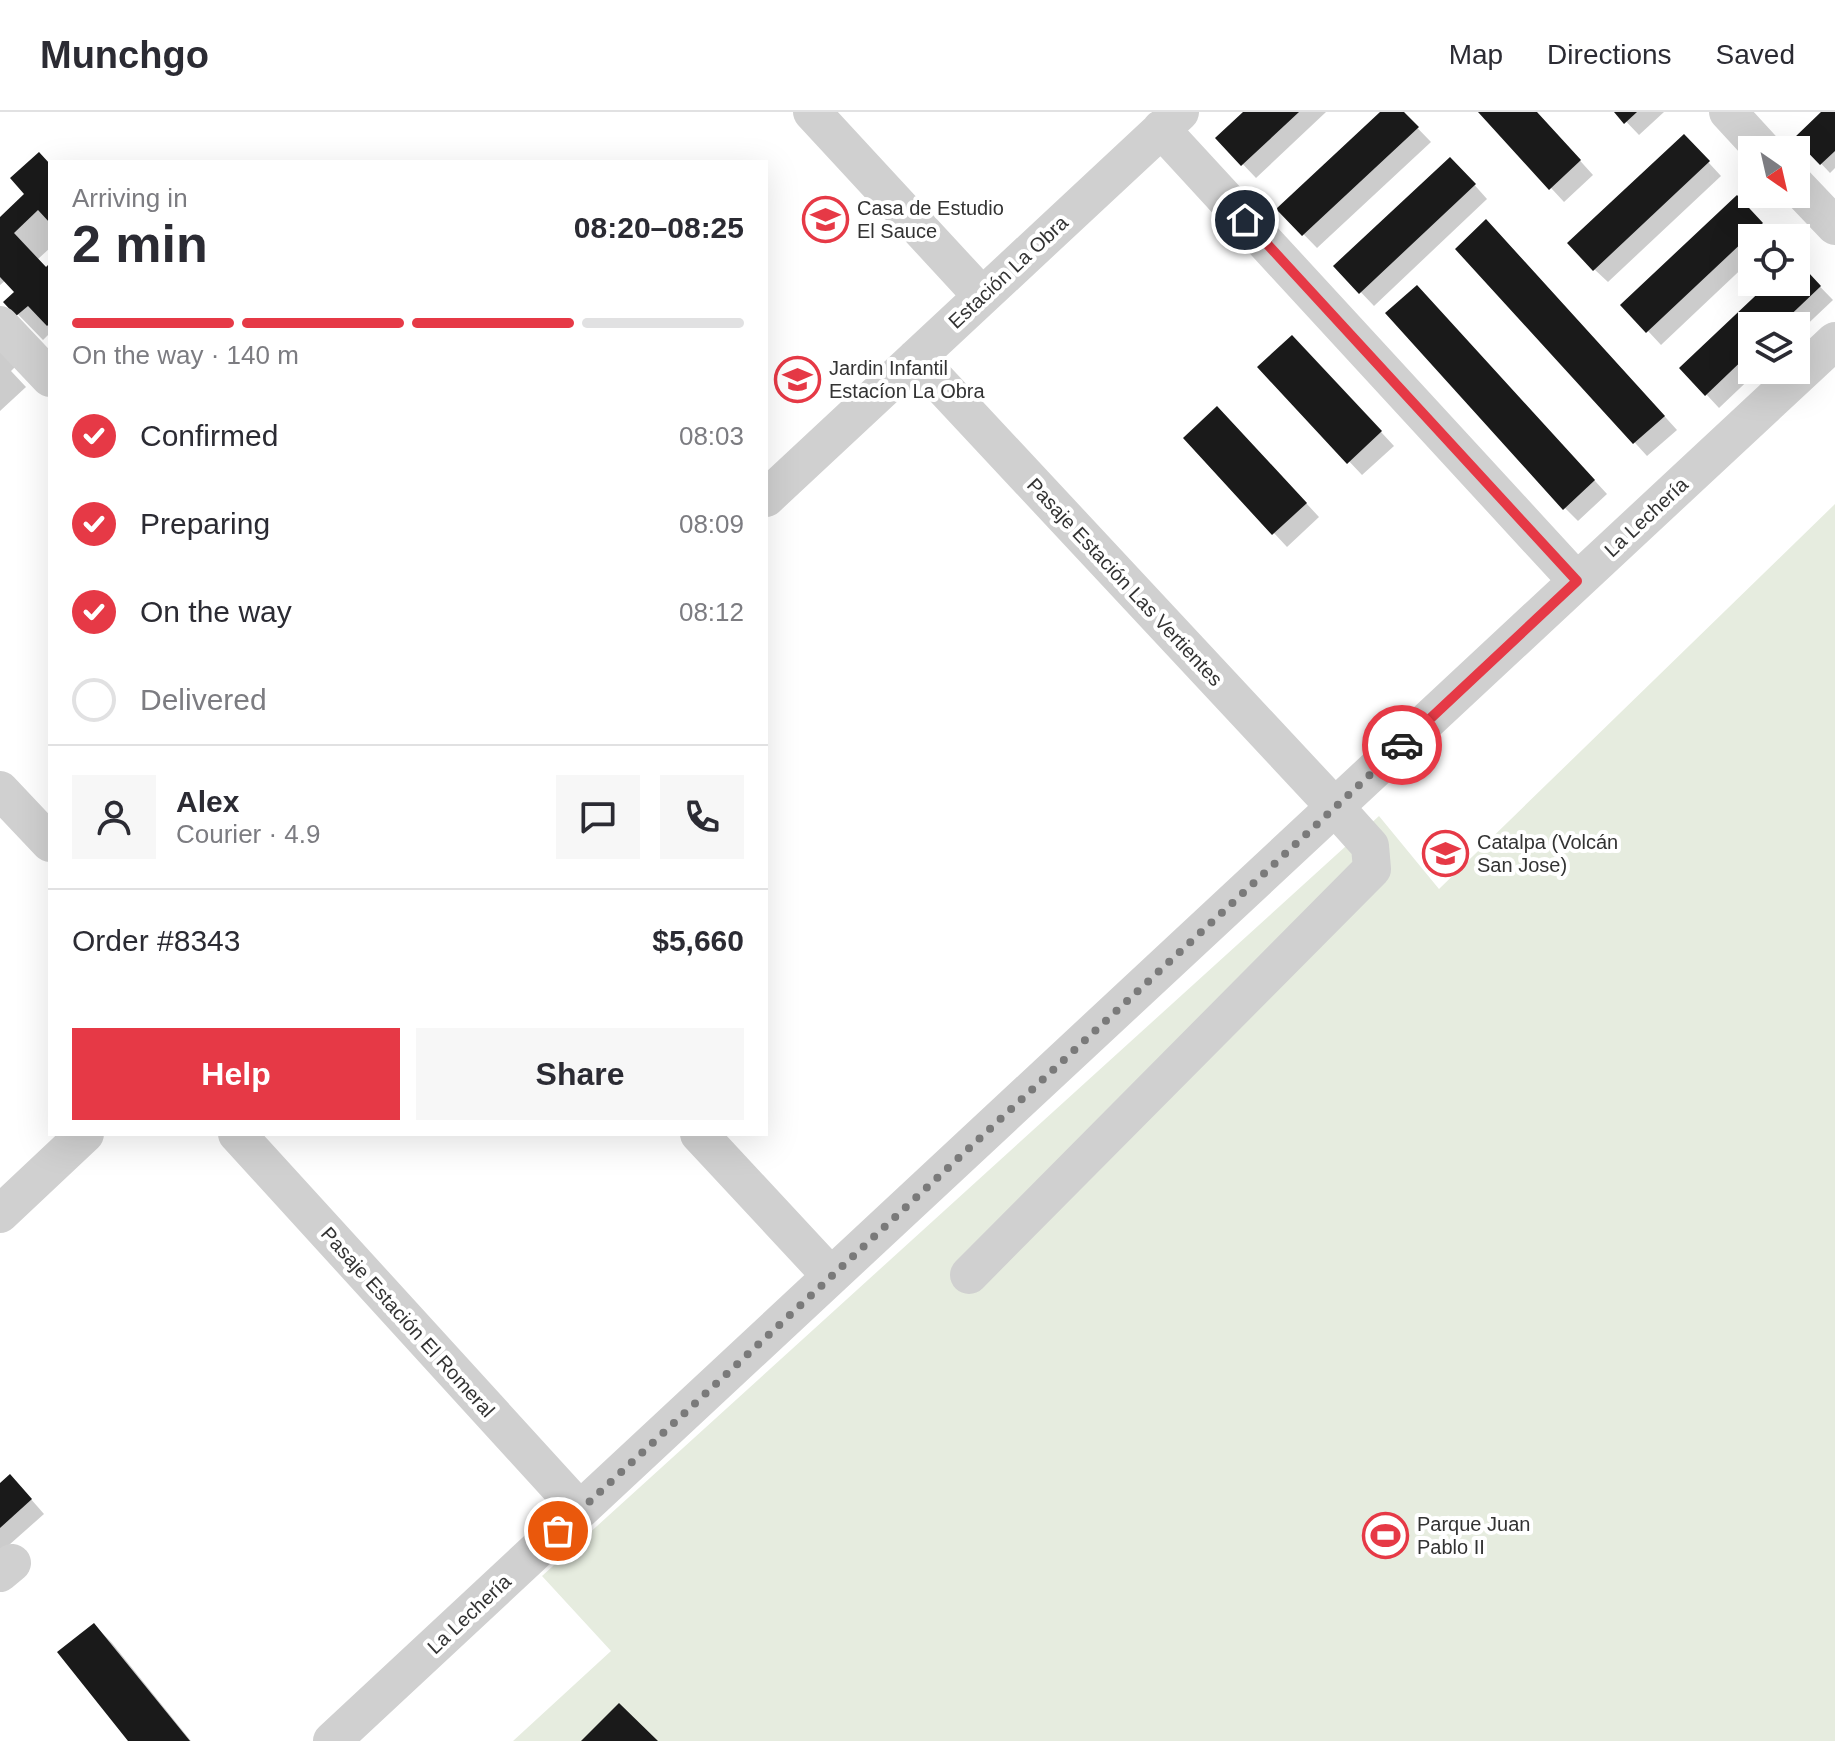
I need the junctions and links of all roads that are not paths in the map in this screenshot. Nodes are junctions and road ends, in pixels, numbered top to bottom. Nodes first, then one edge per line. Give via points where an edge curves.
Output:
1 (812, 112) edge
2 (1728, 112) edge
3 (1171, 121) edge
4 (1750, 136) edge
5 (1810, 200) edge
6 (1835, 226) edge
7 (982, 296) junction
8 (0, 325) edge
9 (1835, 341) edge
10 (916, 358) junction
11 (48, 376) edge
12 (768, 496) edge
13 (1577, 581) junction
14 (0, 790) edge
15 (1335, 807) junction
16 (48, 841) edge
17 (83, 1136) edge
18 (239, 1136) edge
19 (701, 1136) edge
20 (0, 1214) edge
21 (969, 1275) dead end
22 (831, 1276) junction
23 (580, 1510) junction
24 (332, 1741) edge

1 - 7 street
2 - 4 street
3 - 7 street, Estación La Obra
3 - 13 street
5 - 6 street
7 - 10 street, Estación La Obra
8 - 11 street
9 - 13 street, La Lechería
10 - 12 street, Estación La Obra
10 - 15 street, Pasaje Estación Las Vertientes
13 - 15 street, La Lechería
14 - 16 street
15 - 21 street, Pasaje Estación Las Vertientes via 1370,846 1372,869
15 - 22 street, La Lechería
17 - 20 street
18 - 23 street, Pasaje Estación El Romeral
19 - 22 street
22 - 23 street, La Lechería
23 - 24 street, La Lechería

